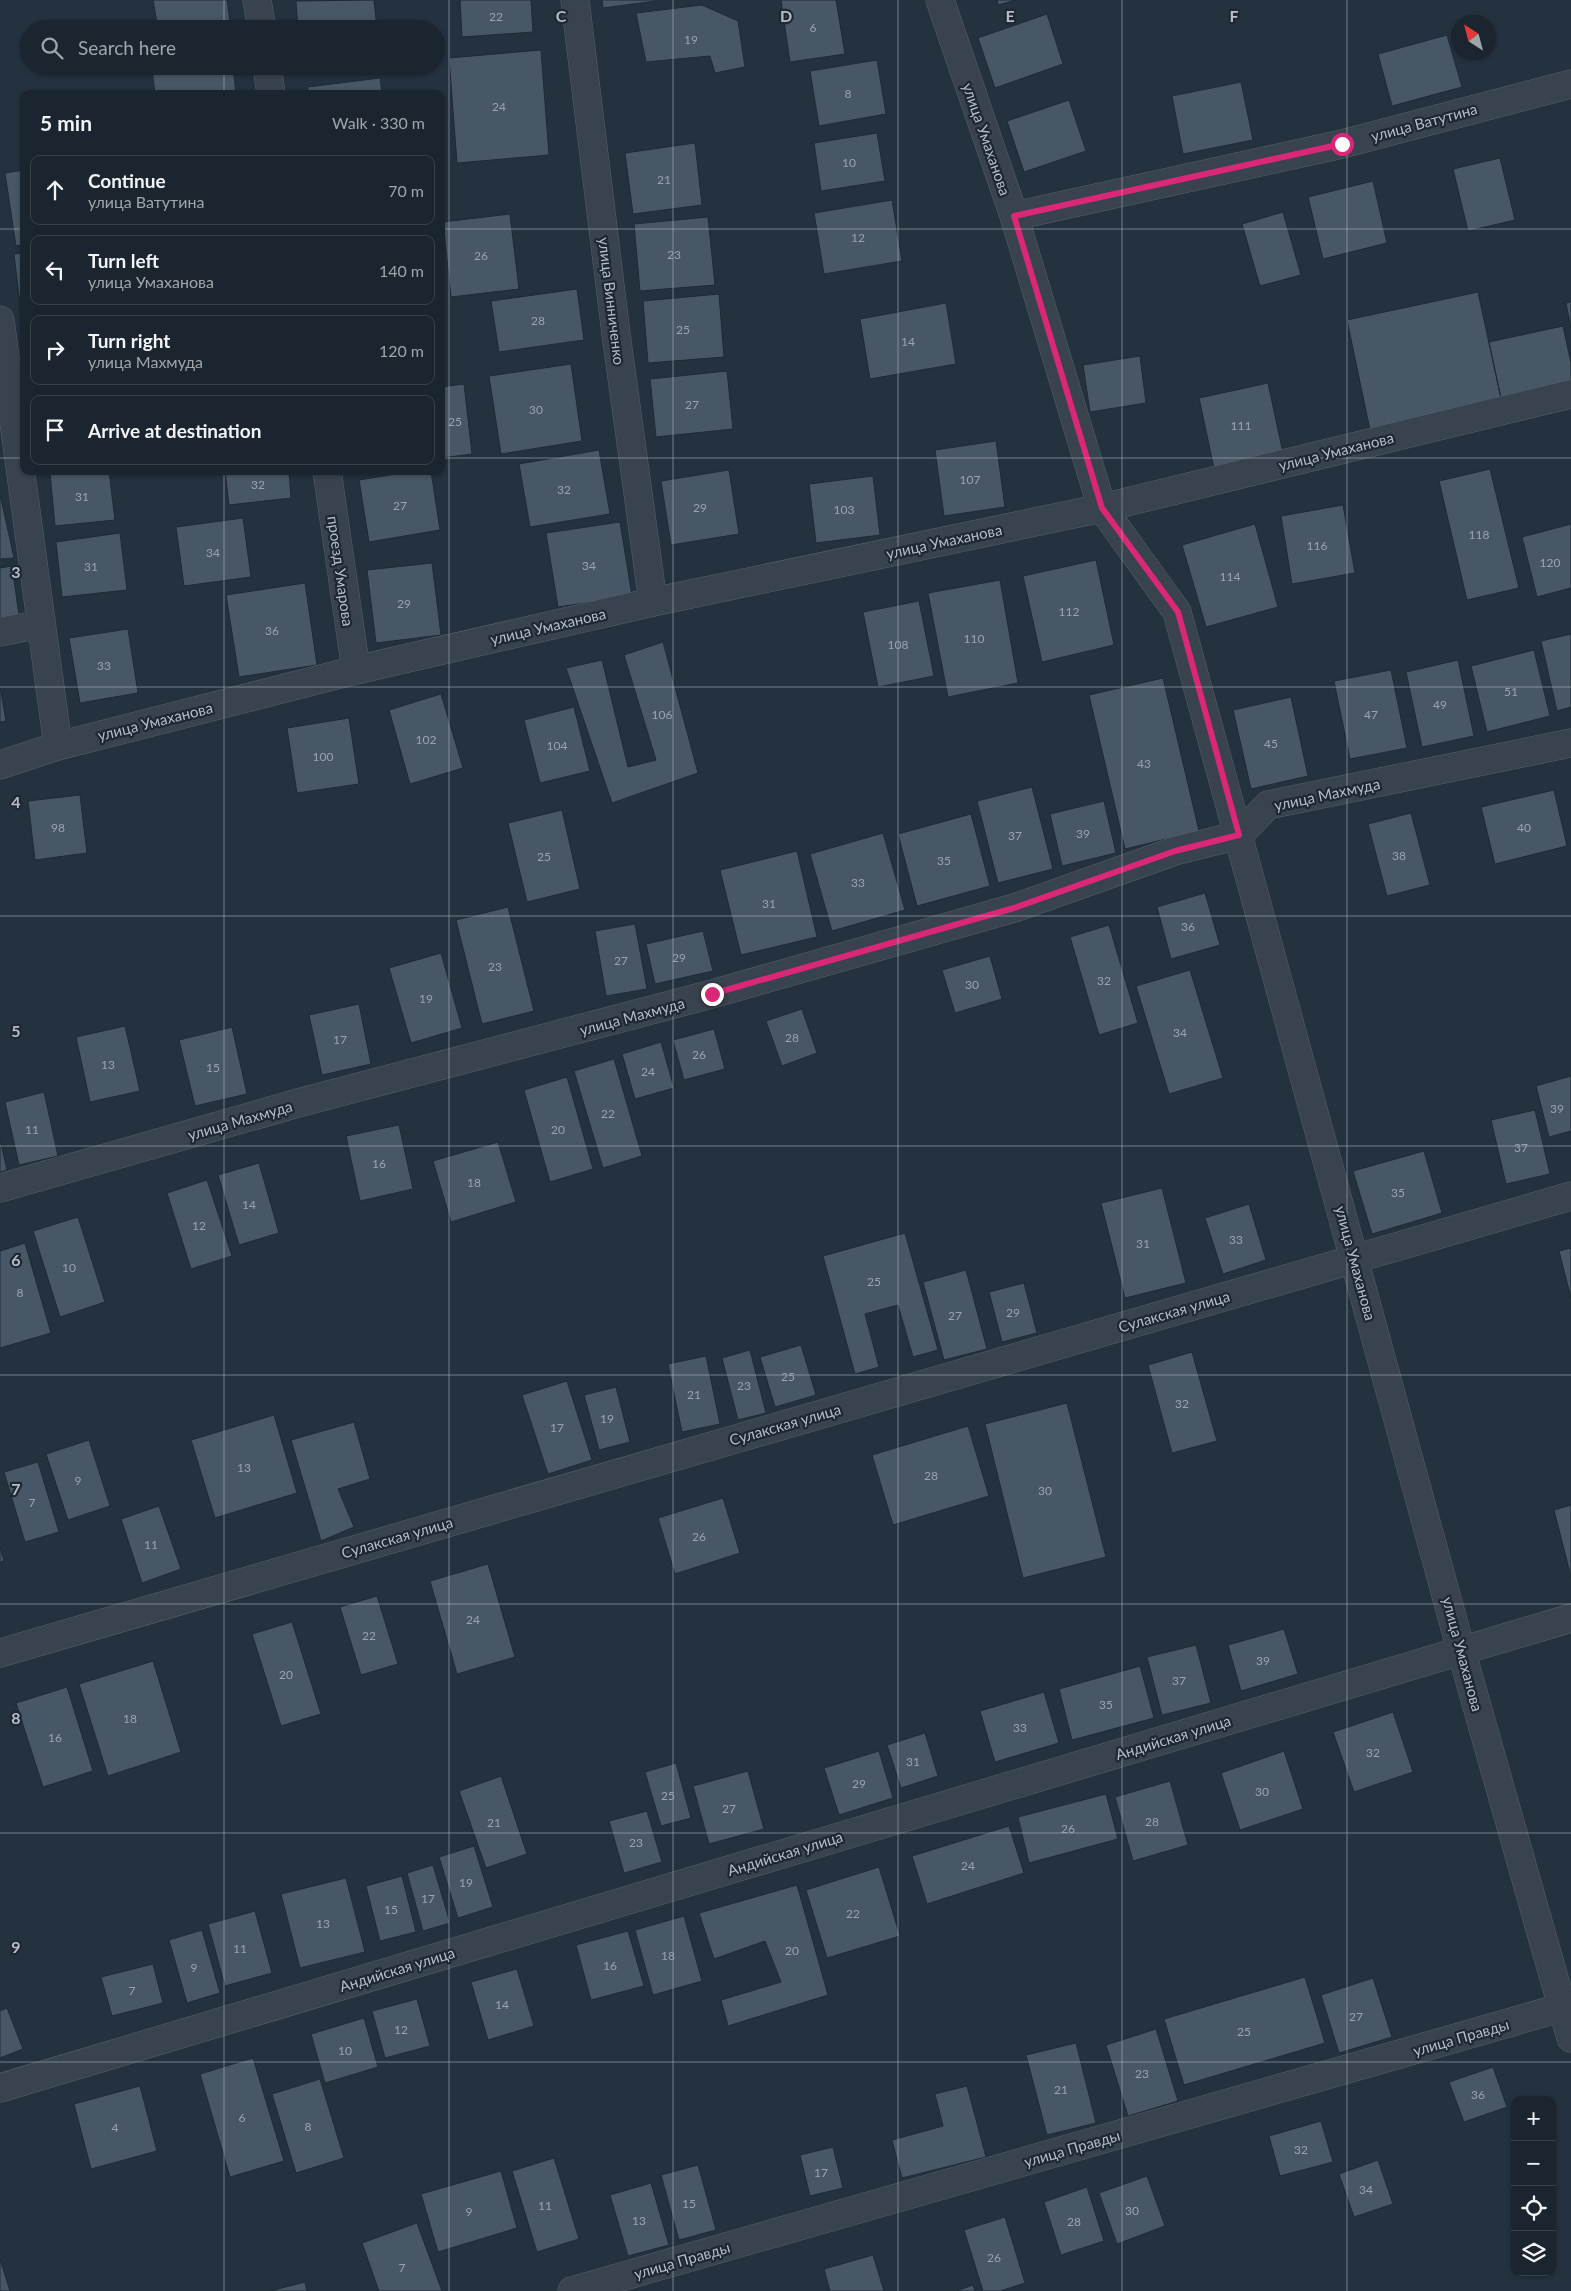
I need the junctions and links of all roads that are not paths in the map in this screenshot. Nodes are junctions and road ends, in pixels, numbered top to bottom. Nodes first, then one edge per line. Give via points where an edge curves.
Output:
1 (258, 0) edge
2 (575, 0) edge
3 (940, 0) edge
4 (261, 20) edge
5 (268, 75) edge
6 (1571, 84) edge
7 (270, 90) edge
8 (1014, 216) junction
9 (0, 320) edge
10 (1571, 394) edge
11 (20, 468) edge
12 (21, 475) edge
13 (328, 475) edge
14 (1102, 508) junction
15 (653, 602) junction
16 (41, 624) junction
17 (0, 632) edge
18 (356, 670) junction
19 (1571, 743) edge
20 (58, 746) junction
21 (0, 765) edge
22 (1239, 835) junction
23 (0, 1188) edge
24 (1571, 1196) edge
25 (1355, 1258) junction
26 (1571, 1618) edge
27 (1461, 1650) junction
28 (0, 1653) edge
29 (1566, 2007) edge
30 (1571, 2038) edge
31 (0, 2088) edge
32 (572, 2291) edge

1 - 4 street
2 - 15 street, улица Винниченко
3 - 8 street, улица Умаханова
5 - 7 street
6 - 8 street, улица Ватутина via 1342,144
8 - 14 street, улица Умаханова
9 - 11 street
10 - 14 street, улица Умаханова
12 - 16 street
13 - 18 street, проезд Умарова
14 - 15 street, улица Умаханова
14 - 22 street, улица Умаханова via 1178,612
15 - 18 street, улица Умаханова
16 - 17 street
16 - 20 street
18 - 20 street, улица Умаханова
19 - 22 street, улица Махмуда via 1268,805
20 - 21 street, улица Умаханова
22 - 23 street, улица Махмуда via 1175,851 1014,908 712,994 298,1103
22 - 25 street, улица Умаханова
24 - 25 street, Сулакская улица
25 - 27 street, улица Умаханова
25 - 28 street, Сулакская улица
26 - 27 street, Андийская улица
27 - 29 street, улица Умаханова
27 - 31 street, Андийская улица
29 - 30 street, улица Умаханова
29 - 32 street, улица Правды

